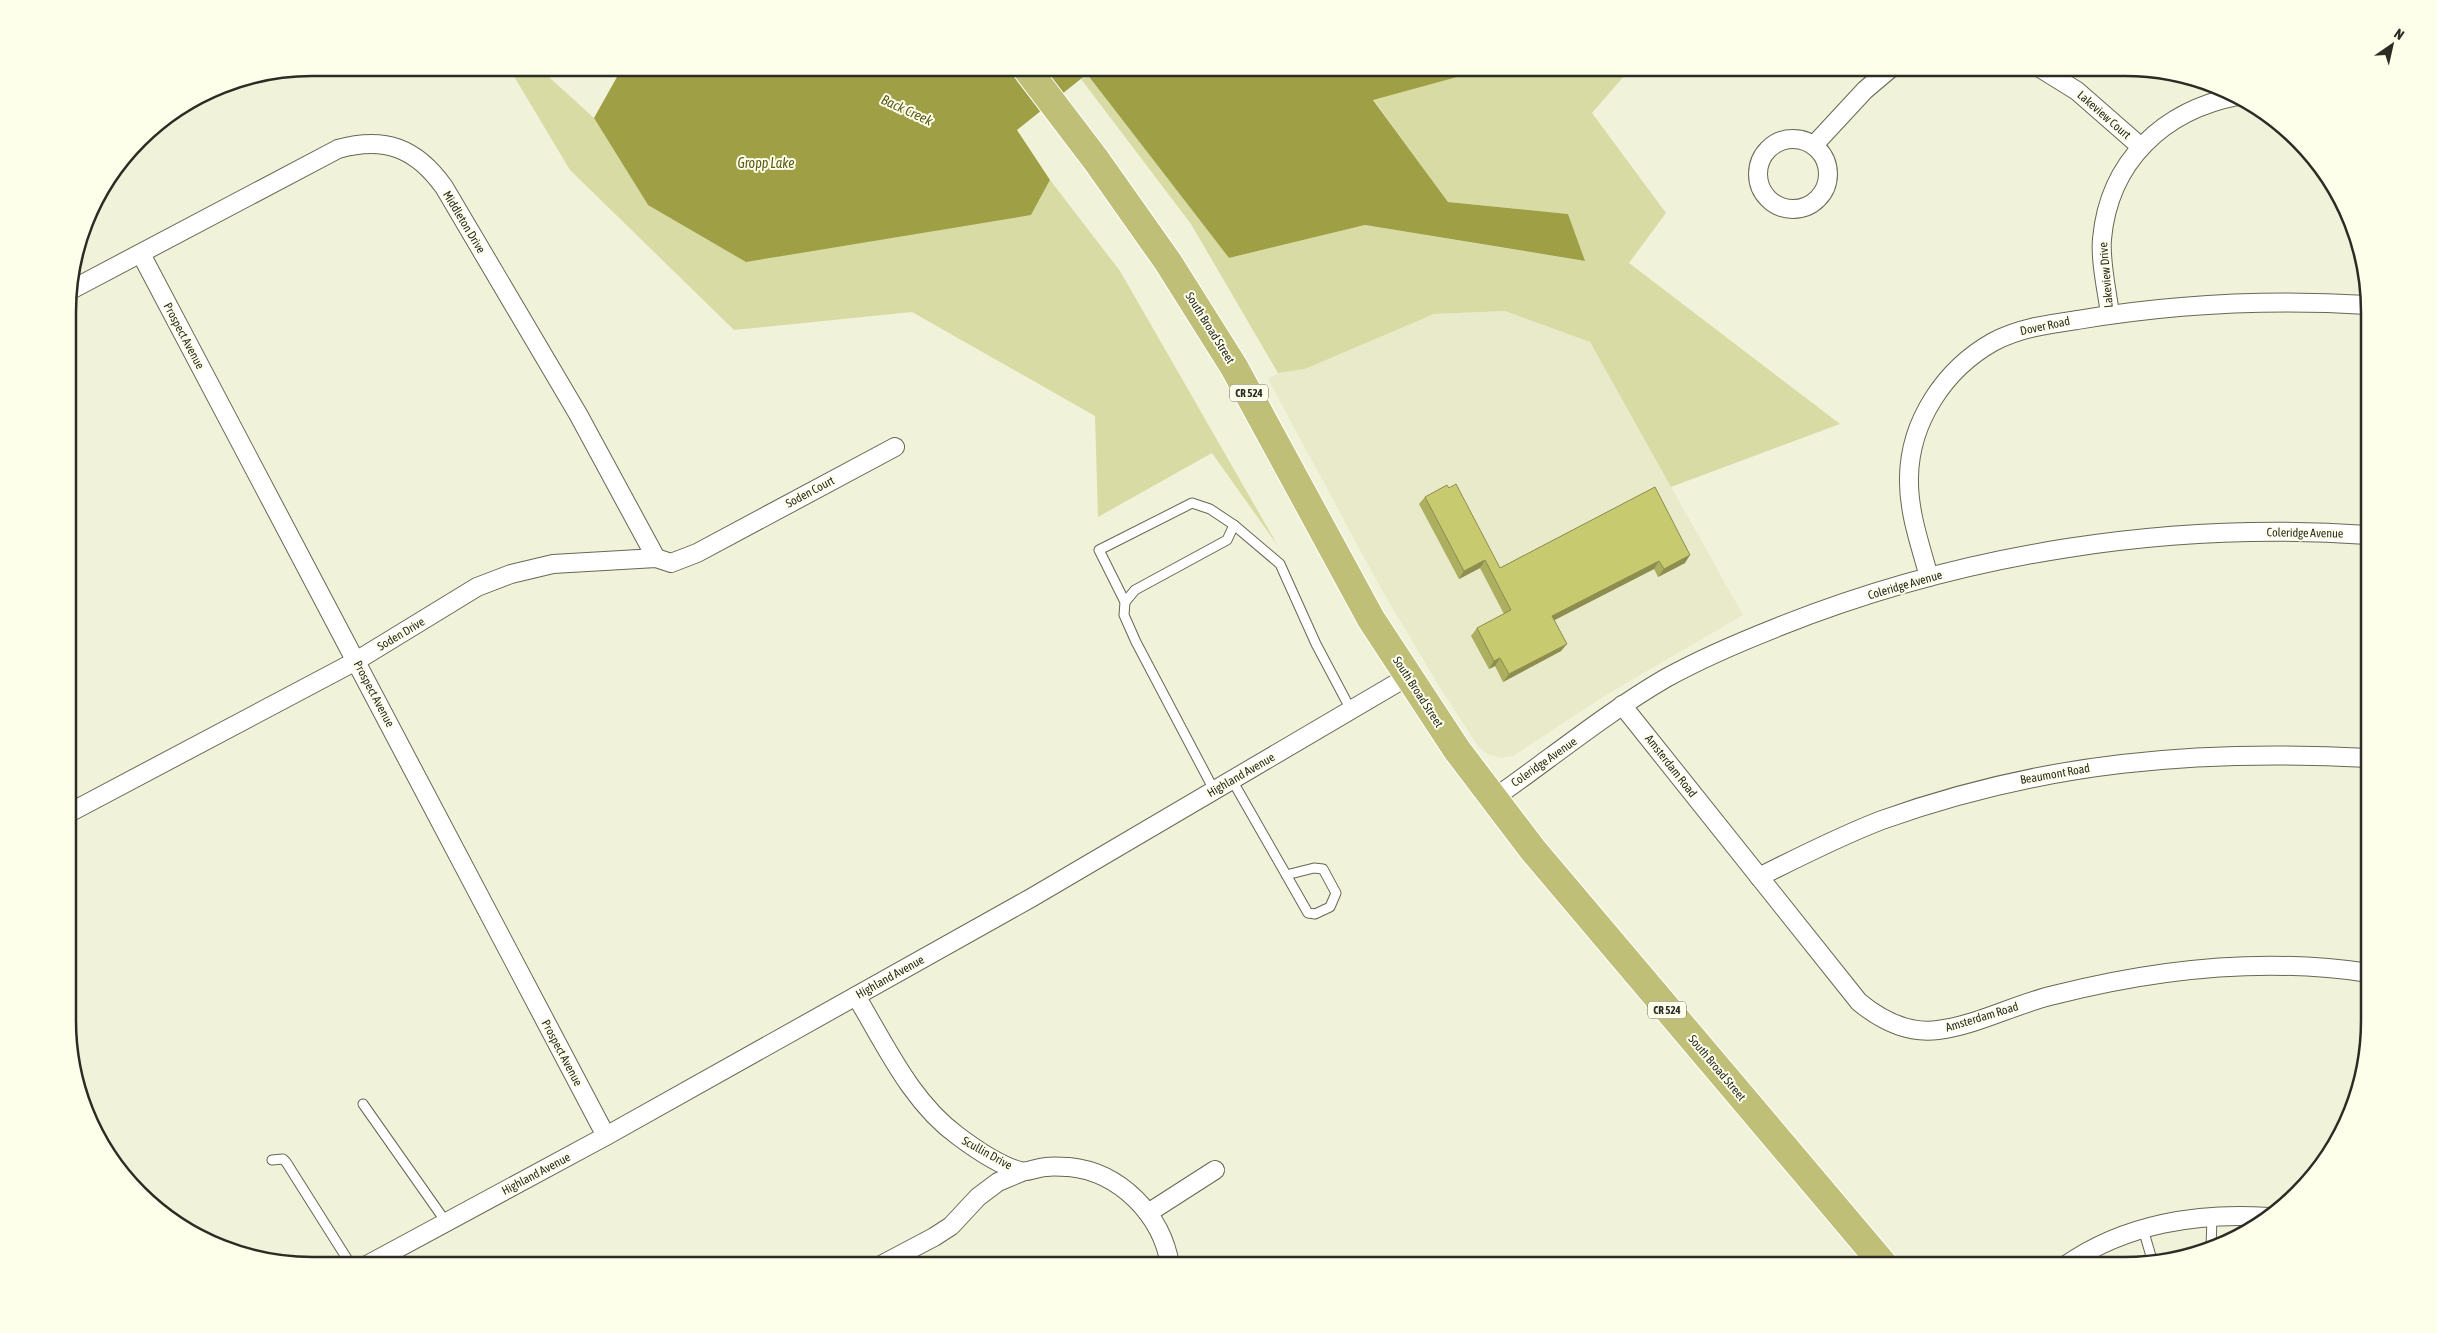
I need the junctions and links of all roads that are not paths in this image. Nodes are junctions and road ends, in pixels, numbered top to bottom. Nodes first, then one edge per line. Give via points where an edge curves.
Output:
1 (1032, 76) edge
2 (1881, 76) edge
3 (2053, 76) edge
4 (2225, 99) edge
5 (1814, 145) junction
6 (2141, 147) junction
7 (140, 254) junction
8 (78, 287) edge
9 (2361, 305) edge
10 (2110, 314) junction
11 (895, 447) dead end
12 (1234, 525) junction
13 (2361, 535) edge
14 (725, 538) joint
15 (656, 558) junction
16 (1929, 577) junction
17 (1125, 602) junction
18 (356, 661) junction
19 (1407, 677) junction
20 (1622, 705) junction
21 (1351, 710) junction
22 (2361, 758) edge
23 (1232, 780) junction
24 (1214, 790) junction
25 (1493, 799) junction
26 (76, 809) edge
27 (1286, 875) junction
28 (1759, 878) junction
29 (2361, 972) edge
30 (856, 996) junction
31 (363, 1104) dead end
32 (606, 1136) junction
33 (272, 1160) dead end
34 (1215, 1170) dead end
35 (1022, 1172) junction
36 (1148, 1213) junction
37 (2212, 1216) junction
38 (2256, 1217) edge
39 (446, 1222) junction
40 (2143, 1229) junction
41 (2211, 1240) edge
42 (2151, 1255) edge
43 (345, 1257) edge
44 (383, 1257) edge
45 (896, 1257) edge
46 (1168, 1257) edge
47 (1877, 1257) edge
48 (2080, 1257) edge

1 - 19 main road, South Broad Street / CR 524 via 1168,262 1234,367 1345,573
2 - 5 street
3 - 6 street, Lakeview Court via 2077,91
4 - 6 street, Lakeview Drive via 2184,113
5 - 5 street via 1822,153 1828,169 1821,196 1797,209 1780,207 1769,200 1758,180 1758,168 1769,148 1779,141 1791,139
6 - 10 street, Lakeview Drive via 2115,188 2106,213 2102,240
7 - 8 street, Middleton Drive
7 - 15 street, Middleton Drive via 338,149 374,143 394,146 416,157 432,170 444,187 578,414
7 - 18 street, Prospect Avenue
9 - 10 street, Dover Road via 2267,304
10 - 16 street, Dover Road via 2034,327 1994,341 1952,374 1934,396 1921,421 1909,476 1910,503
11 - 14 street, Soden Court
12 - 17 lane via 1227,540 1136,590
12 - 17 lane via 1192,503 1098,550
12 - 21 lane via 1280,564 1316,644
13 - 16 street, Coleridge Avenue via 2234,532 2171,536 2009,559
14 - 15 street, Soden Drive via 671,563
15 - 18 street, Soden Drive via 553,564 511,574 477,587
16 - 20 street, Coleridge Avenue via 1822,610 1742,642 1668,677
17 - 24 lane via 1124,615 1136,642
18 - 26 street, Soden Drive
18 - 32 street, Prospect Avenue
19 - 21 street, Highland Avenue
19 - 25 main road, South Broad Street / CR 524
20 - 25 street, Coleridge Avenue
20 - 28 street, Amsterdam Road
21 - 23 street, Highland Avenue
22 - 28 street, Beaumont Road via 2236,754 2171,758 2085,768 2009,782 1944,799 1880,821
23 - 24 street, Highland Avenue
23 - 27 lane
24 - 30 street, Highland Avenue
25 - 47 main road, South Broad Street / CR 524
27 - 27 lane via 1308,913 1316,914 1330,907 1336,893 1323,870 1314,868
28 - 29 street, Amsterdam Road via 1859,1002 1896,1026 1917,1030 1938,1031 2052,995 2182,971 2299,967
30 - 32 street, Highland Avenue
30 - 35 street, Scullin Drive via 914,1091 937,1117 957,1136 986,1155
31 - 39 lane
32 - 39 street, Highland Avenue
33 - 43 lane via 283,1159 286,1162
34 - 36 street
35 - 36 street, Scullin Drive via 1070,1167 1094,1173 1115,1183
35 - 45 street via 998,1182 978,1196 951,1226
36 - 46 street, Scullin Drive via 1160,1231
37 - 38 street
37 - 40 street
37 - 41 lane
39 - 44 street, Highland Avenue
40 - 42 lane
40 - 48 street

